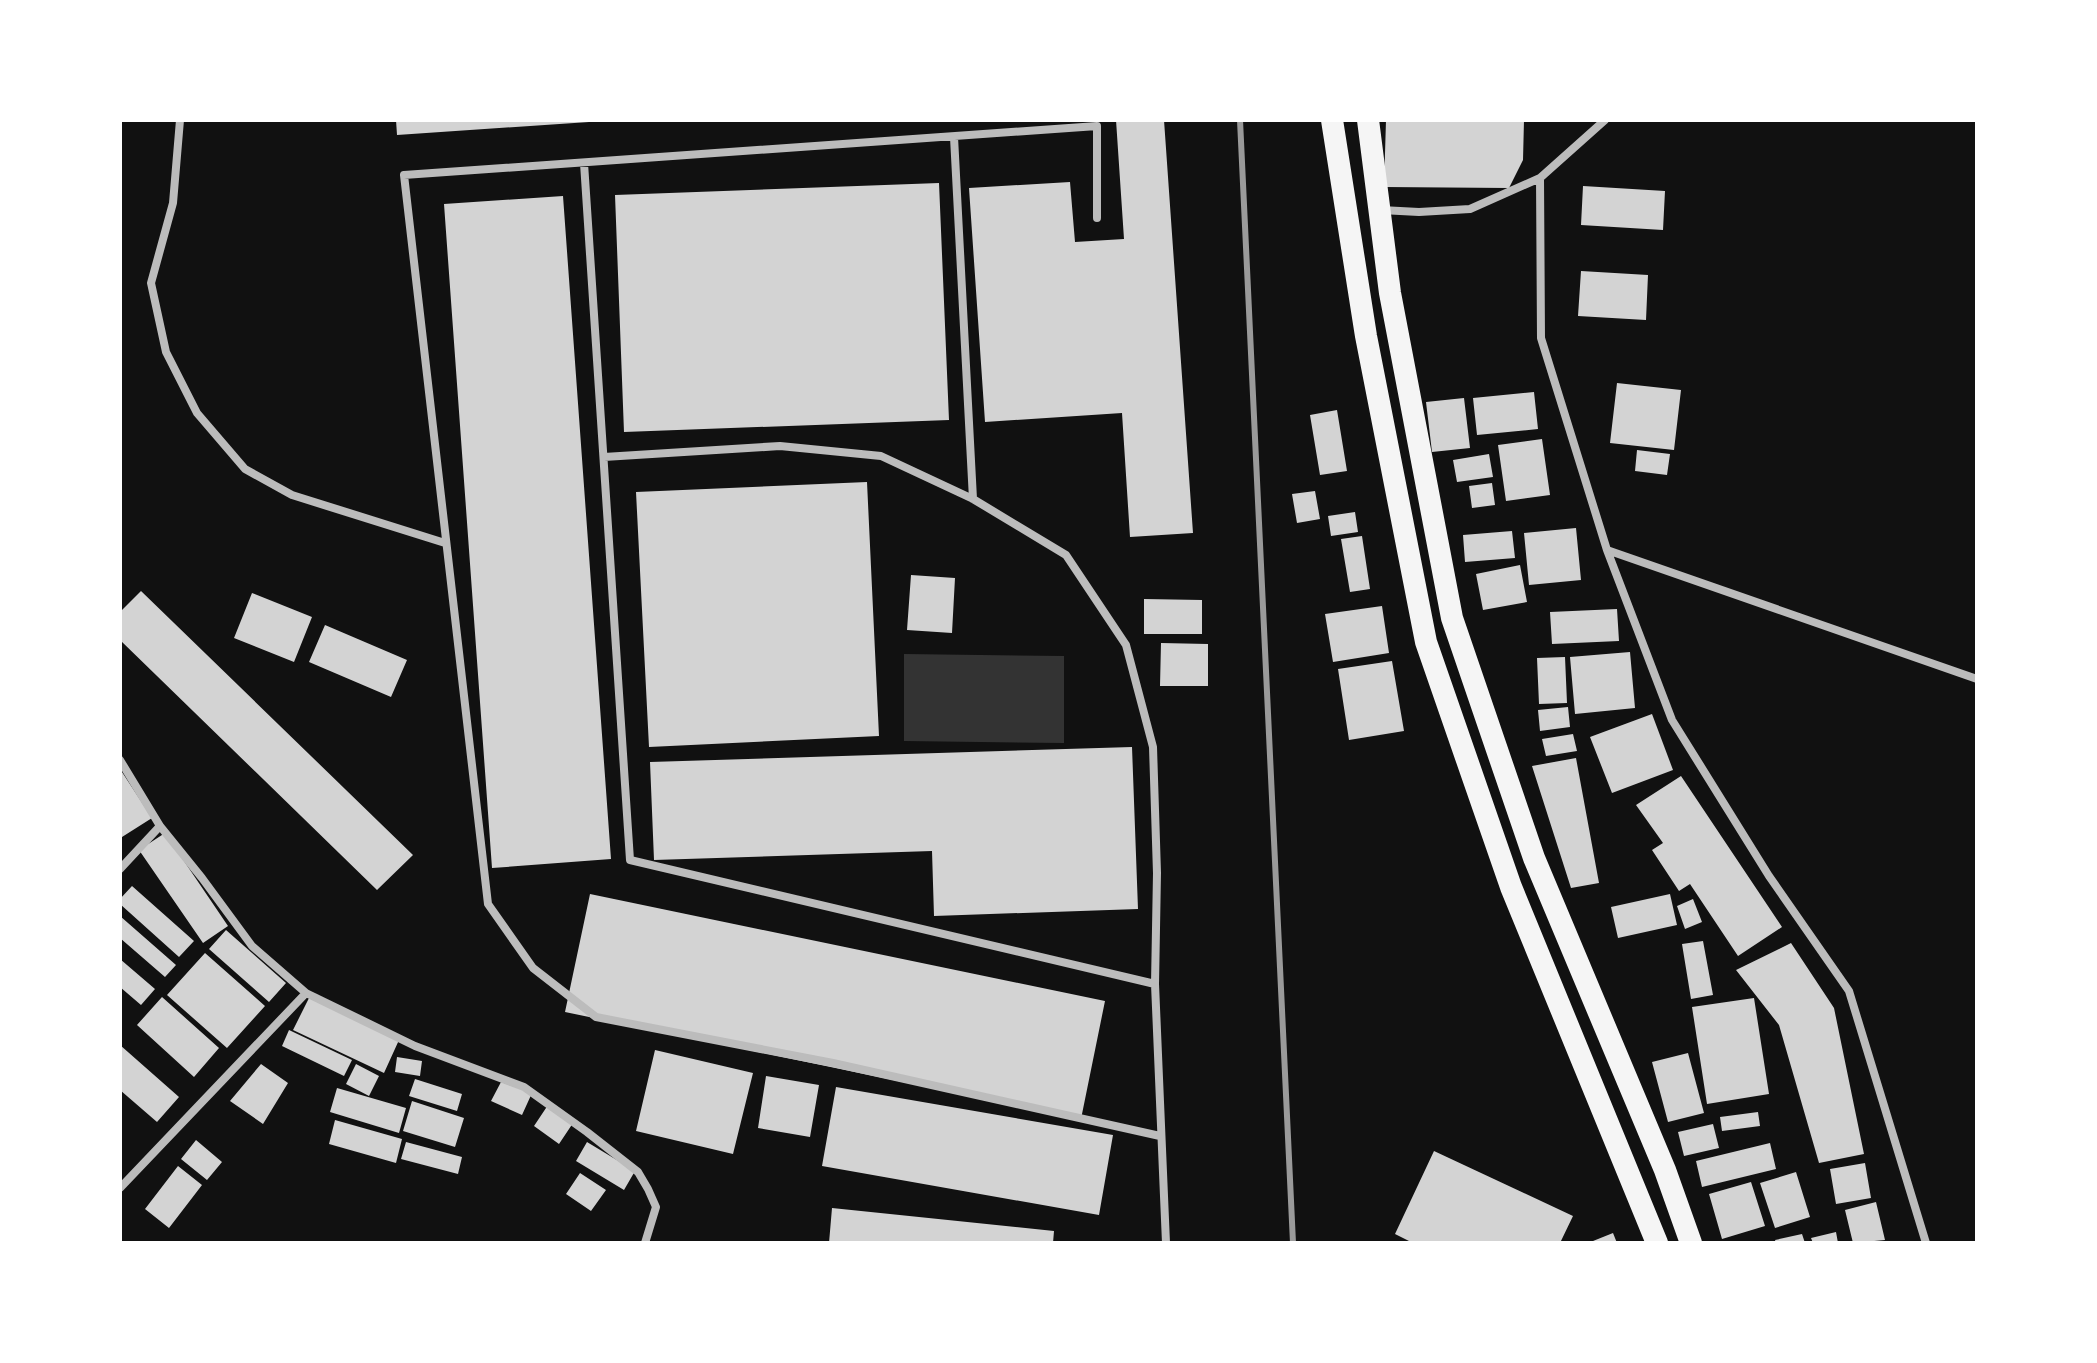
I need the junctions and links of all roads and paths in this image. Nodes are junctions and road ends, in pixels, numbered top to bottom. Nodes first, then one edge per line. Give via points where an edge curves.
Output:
1 (180, 120) edge
2 (1332, 120) edge
3 (1368, 120) edge
4 (1605, 120) edge
5 (954, 137) junction
6 (584, 163) junction
7 (1540, 178) junction
8 (1380, 210) junction
9 (1097, 218) dead end
10 (604, 457) junction
11 (973, 499) junction
12 (445, 543) junction
13 (1607, 550) junction
14 (1977, 679) edge
15 (120, 760) edge
16 (160, 826) junction
17 (120, 869) edge
18 (1155, 984) junction
19 (306, 993) junction
20 (1160, 1136) junction
21 (120, 1188) edge
22 (645, 1243) edge
23 (1166, 1243) edge
24 (1657, 1243) edge
25 (1691, 1243) edge
26 (1926, 1243) edge

1 - 12 street via 173,203 151,283 166,352 197,413 245,469 292,495
2 - 24 highway via 1366,336 1426,642 1511,887
3 - 8 highway
4 - 7 street
5 - 6 street
5 - 9 street via 1097,126
5 - 11 street
6 - 10 street
6 - 12 street via 404,175
7 - 8 street via 1470,209
7 - 13 street via 1541,338
8 - 25 highway via 1390,293 1452,618 1534,858
10 - 11 street via 780,446 881,456
10 - 18 street via 630,860
11 - 18 street via 1066,555 1126,645 1153,747
12 - 20 street via 488,904 533,968 596,1017
13 - 14 street
13 - 26 street via 1672,720 1769,876 1849,991
15 - 16 street
16 - 17 street
16 - 19 street via 252,946
18 - 20 street
19 - 21 street
19 - 22 street via 415,1046 524,1087 549,1104 638,1172 656,1207
20 - 23 street

